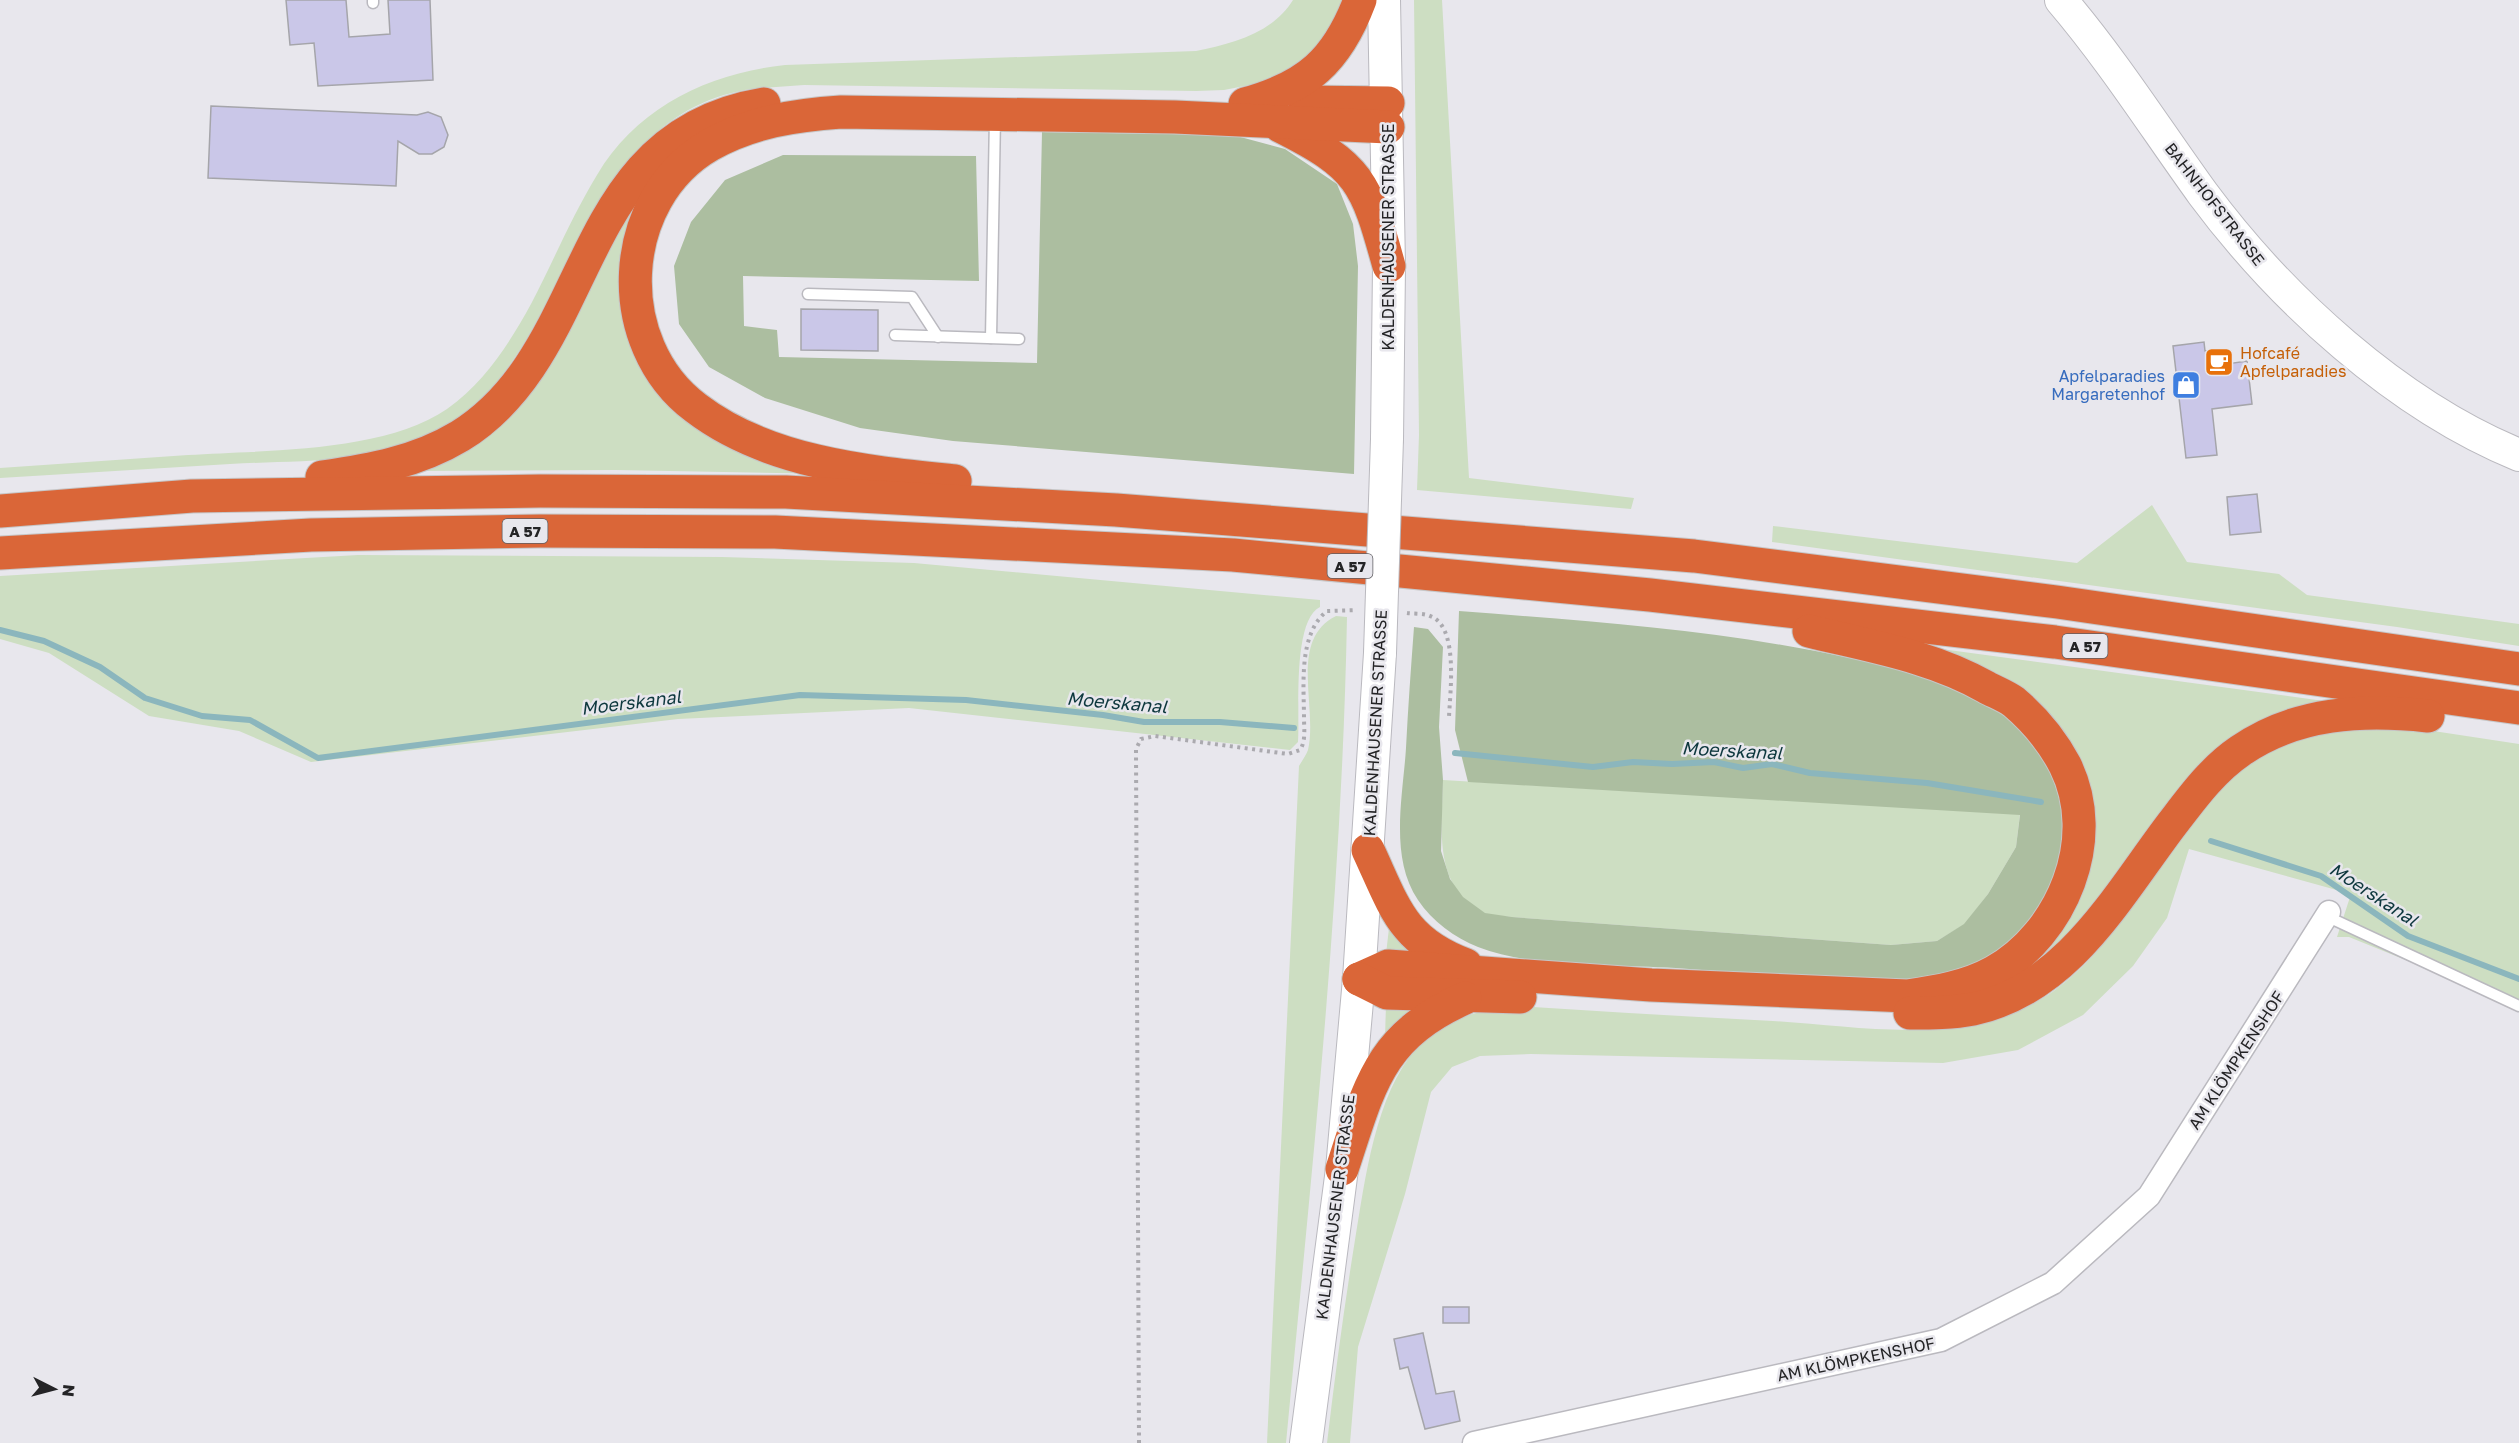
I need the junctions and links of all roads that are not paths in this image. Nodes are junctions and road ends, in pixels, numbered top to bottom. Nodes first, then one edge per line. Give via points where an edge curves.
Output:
1 (1360, 0) edge
2 (1384, 0) edge
3 (2061, 0) edge
4 (1245, 104) junction
5 (995, 114) junction
6 (1388, 115) junction
7 (1273, 123) junction
8 (1389, 266) junction
9 (808, 294) dead end
10 (895, 335) dead end
11 (938, 337) junction
12 (991, 338) junction
13 (1019, 339) dead end
14 (2519, 455) edge
15 (192, 496) junction
16 (1116, 510) junction
17 (0, 511) edge
18 (0, 553) edge
19 (1650, 595) junction
20 (2519, 669) edge
21 (2519, 708) edge
22 (2519, 728) edge
23 (1368, 850) junction
24 (2328, 914) joint
25 (1493, 974) junction
26 (1359, 979) junction
27 (1469, 996) junction
28 (2519, 1006) edge
29 (1342, 1169) junction
30 (1306, 1443) edge
31 (1474, 1443) edge

1 - 4 highway via 1340,43 1325,63 1301,83 1275,96
2 - 6 main road, KALDENHAUSENER STRASSE
3 - 14 main road, BAHNHOFSTRASSE via 2249,252 2324,329 2392,382
4 - 6 highway
4 - 15 highway via 802,99 717,115 665,145 640,171 603,225 536,356 492,411 462,435 399,463
5 - 7 highway
5 - 12 lane
5 - 16 highway via 818,114 752,126 709,146 675,175 648,215 639,241 634,285 643,334 666,378 694,407 763,445 830,463 914,476 1078,489
6 - 7 highway
6 - 8 main road, KALDENHAUSENER STRASSE
7 - 8 highway via 1306,139 1352,171 1365,191
8 - 23 main road, KALDENHAUSENER STRASSE, bridge via 1380,653
9 - 11 lane via 912,297
10 - 11 lane
11 - 12 lane
12 - 13 lane
15 - 16 highway, A 57 via 786,492
15 - 17 highway, A 57
16 - 20 highway, A 57 via 1694,556 2057,602
18 - 19 highway, A 57 via 311,535 775,532 1233,555
19 - 21 highway, A 57 via 2055,642
19 - 25 highway via 1920,658 1969,677 2012,701 2046,735 2066,766 2077,800 2079,840 2070,881 2057,912 2019,956 1993,973 1936,992 1883,995
22 - 27 highway via 2389,712 2353,712 2316,717 2280,730 2240,751 2201,786 2067,959 2006,998 1974,1009 1906,1013 1654,1000
23 - 25 highway via 1411,933 1439,955
23 - 26 main road, KALDENHAUSENER STRASSE
24 - 28 lane
24 - 31 street, AM KLÖMPKENSHOF via 2149,1196 2053,1283 1941,1340
25 - 26 highway via 1388,966
26 - 27 highway via 1387,993
26 - 29 main road, KALDENHAUSENER STRASSE
27 - 29 highway via 1435,1011 1408,1031 1383,1060 1367,1092
29 - 30 main road, KALDENHAUSENER STRASSE

